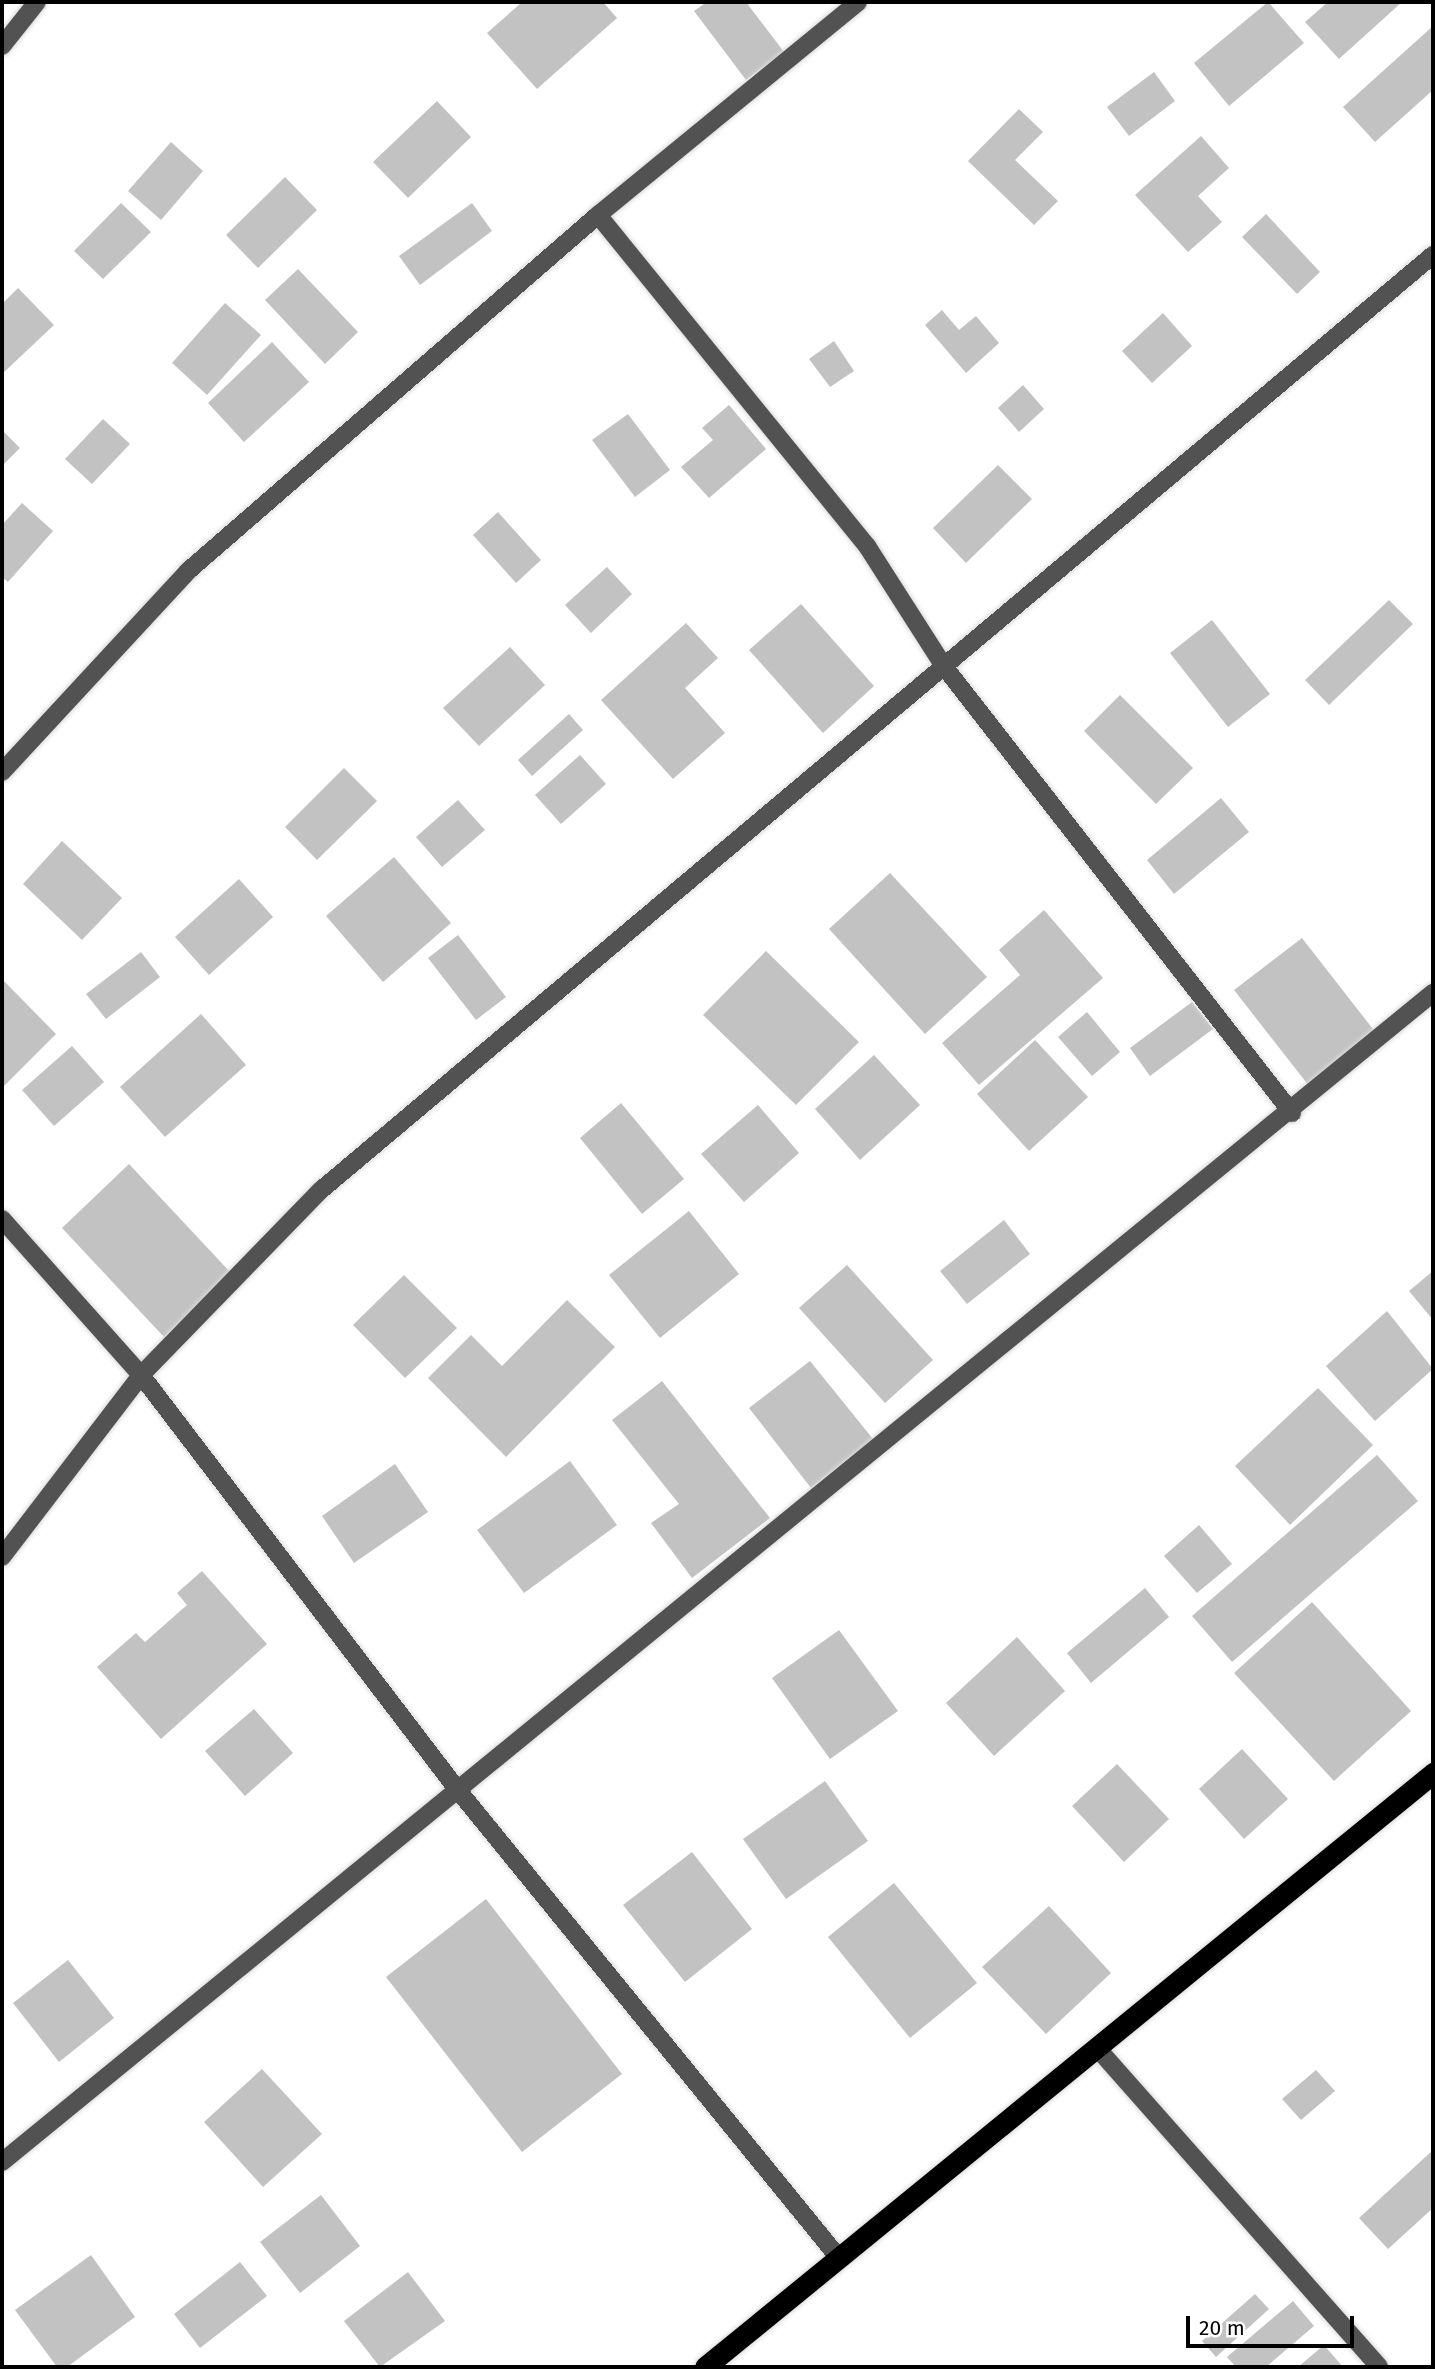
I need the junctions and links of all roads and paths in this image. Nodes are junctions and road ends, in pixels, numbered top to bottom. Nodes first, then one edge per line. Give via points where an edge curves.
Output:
1 (37, 2) edge
2 (858, 2) edge
3 (2, 46) edge
4 (598, 215) junction
5 (1433, 255) edge
6 (943, 666) junction
7 (2, 772) edge
8 (1433, 993) edge
9 (1292, 1113) junction
10 (2, 1219) edge
11 (141, 1375) junction
12 (2, 1557) edge
13 (1433, 1773) edge
14 (457, 1789) junction
15 (1098, 2049) junction
16 (2, 2162) edge
17 (839, 2258) junction
18 (705, 2367) edge
19 (1379, 2367) edge

1 - 3 street
2 - 4 street
4 - 6 street via 867,546
4 - 7 street via 188,571
5 - 6 street
6 - 9 street
6 - 11 street via 321,1190
8 - 9 street
9 - 14 street
10 - 11 street
11 - 12 street
11 - 14 street
13 - 15 highway
14 - 16 street
14 - 17 street
15 - 17 highway
15 - 19 street
17 - 18 highway

